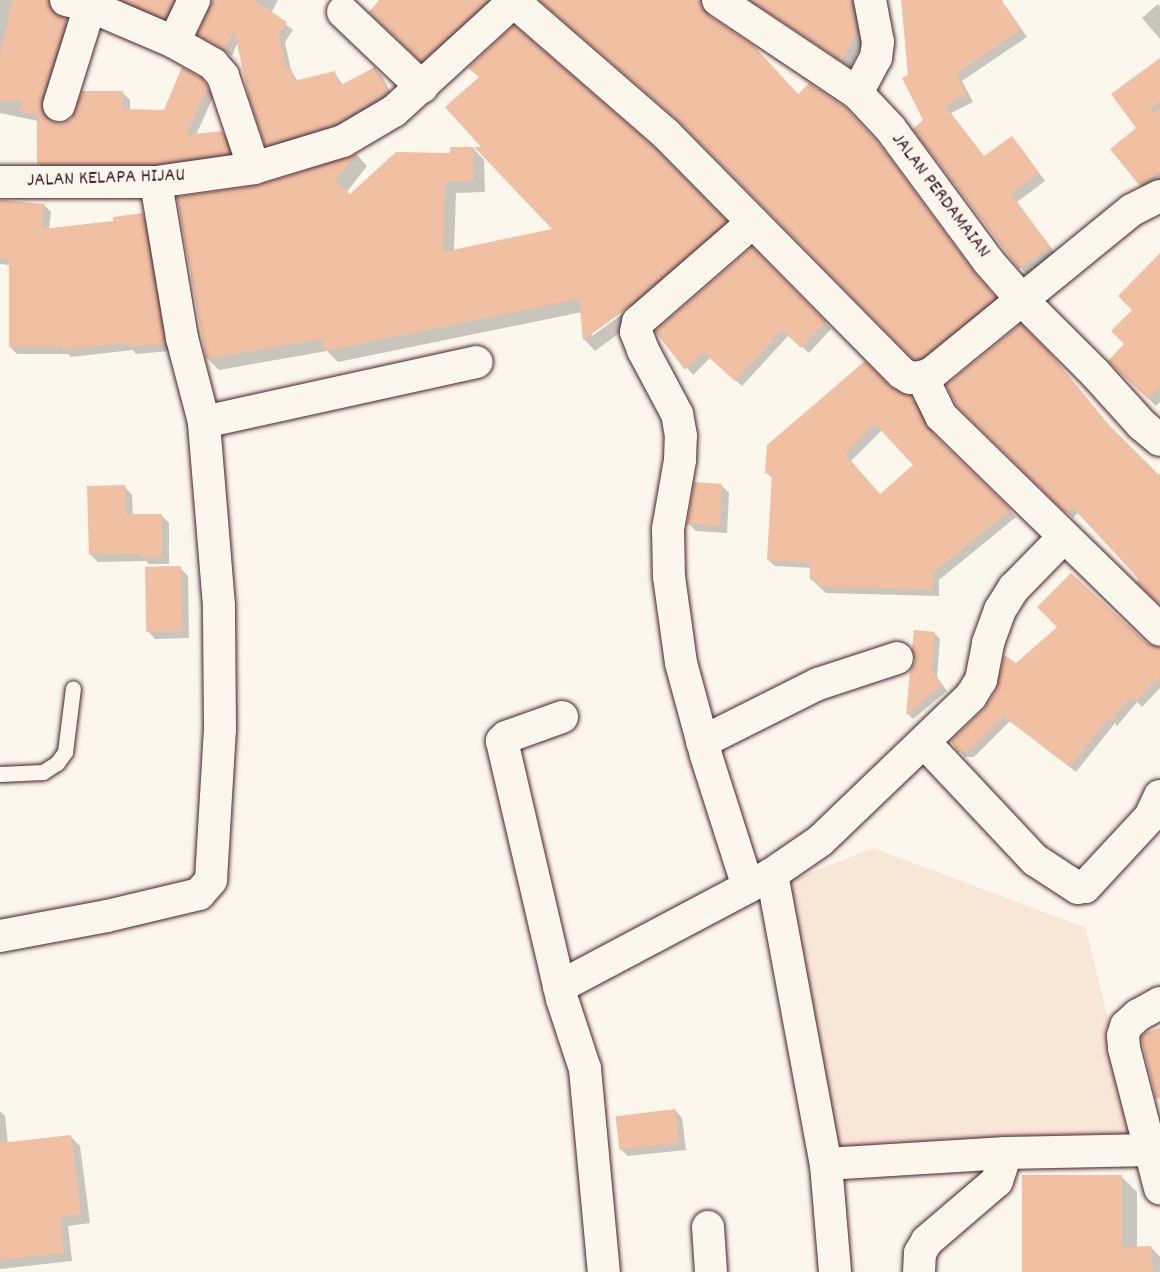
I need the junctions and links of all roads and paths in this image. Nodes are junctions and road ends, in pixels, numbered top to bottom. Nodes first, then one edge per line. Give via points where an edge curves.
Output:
1 (194, 0) edge
2 (514, 0) edge
3 (718, 0) edge
4 (870, 0) edge
5 (78, 3) edge
6 (343, 12) dead end
7 (174, 42) junction
8 (422, 87) junction
9 (857, 93) junction
10 (59, 105) dead end
11 (254, 168) junction
12 (0, 182) edge
13 (156, 182) junction
14 (1160, 196) edge
15 (753, 222) junction
16 (1022, 300) junction
17 (476, 362) dead end
18 (922, 377) junction
19 (204, 422) junction
20 (1154, 424) edge
21 (1064, 538) junction
22 (1160, 630) edge
23 (897, 658) dead end
24 (73, 688) dead end
25 (562, 717) dead end
26 (702, 742) junction
27 (925, 743) junction
28 (0, 774) edge
29 (1157, 815) edge
30 (760, 880) junction
31 (0, 936) edge
32 (559, 987) junction
33 (1160, 1003) edge
34 (1151, 1150) junction
35 (1006, 1153) junction
36 (826, 1164) junction
37 (1160, 1188) edge
38 (708, 1227) dead end
39 (604, 1272) edge
40 (711, 1272) edge
41 (835, 1272) edge
42 (920, 1272) edge

1 - 7 street
2 - 8 street, JALAN KELAPA HIJAU
2 - 15 street via 666,134
3 - 9 street
4 - 9 street via 878,42 876,58
5 - 7 street
5 - 10 street
6 - 8 street
7 - 11 street via 213,64 223,76
8 - 11 street, JALAN KELAPA HIJAU via 394,111 343,141
9 - 16 street, JALAN PERDAMAIAN via 890,128 988,261
11 - 13 street, JALAN KELAPA HIJAU
12 - 13 street, JALAN KELAPA HIJAU
13 - 19 street via 182,338
14 - 16 street via 1132,210
15 - 18 street via 902,373 910,378
15 - 26 street via 638,322 636,332 677,414 681,436 668,529 669,577 681,663
16 - 18 street
16 - 20 street, JALAN PERDAMAIAN via 1095,373
17 - 19 street
18 - 21 street via 941,416
19 - 31 street via 219,606 220,729 210,880 199,894 170,902
21 - 22 street
21 - 27 street via 1014,588 1000,610 976,688
23 - 26 street via 818,684
24 - 28 lane via 65,752 57,763 43,772
25 - 32 street via 502,741
26 - 30 street
27 - 29 street via 1035,860 1078,888 1085,887
27 - 30 street via 820,841
30 - 32 street
30 - 36 street
32 - 39 street via 585,1069
33 - 34 street via 1138,1015 1126,1026 1123,1036
34 - 35 street
34 - 37 street
35 - 36 street
35 - 42 street via 997,1181 927,1241 920,1252
36 - 41 street
38 - 40 street

